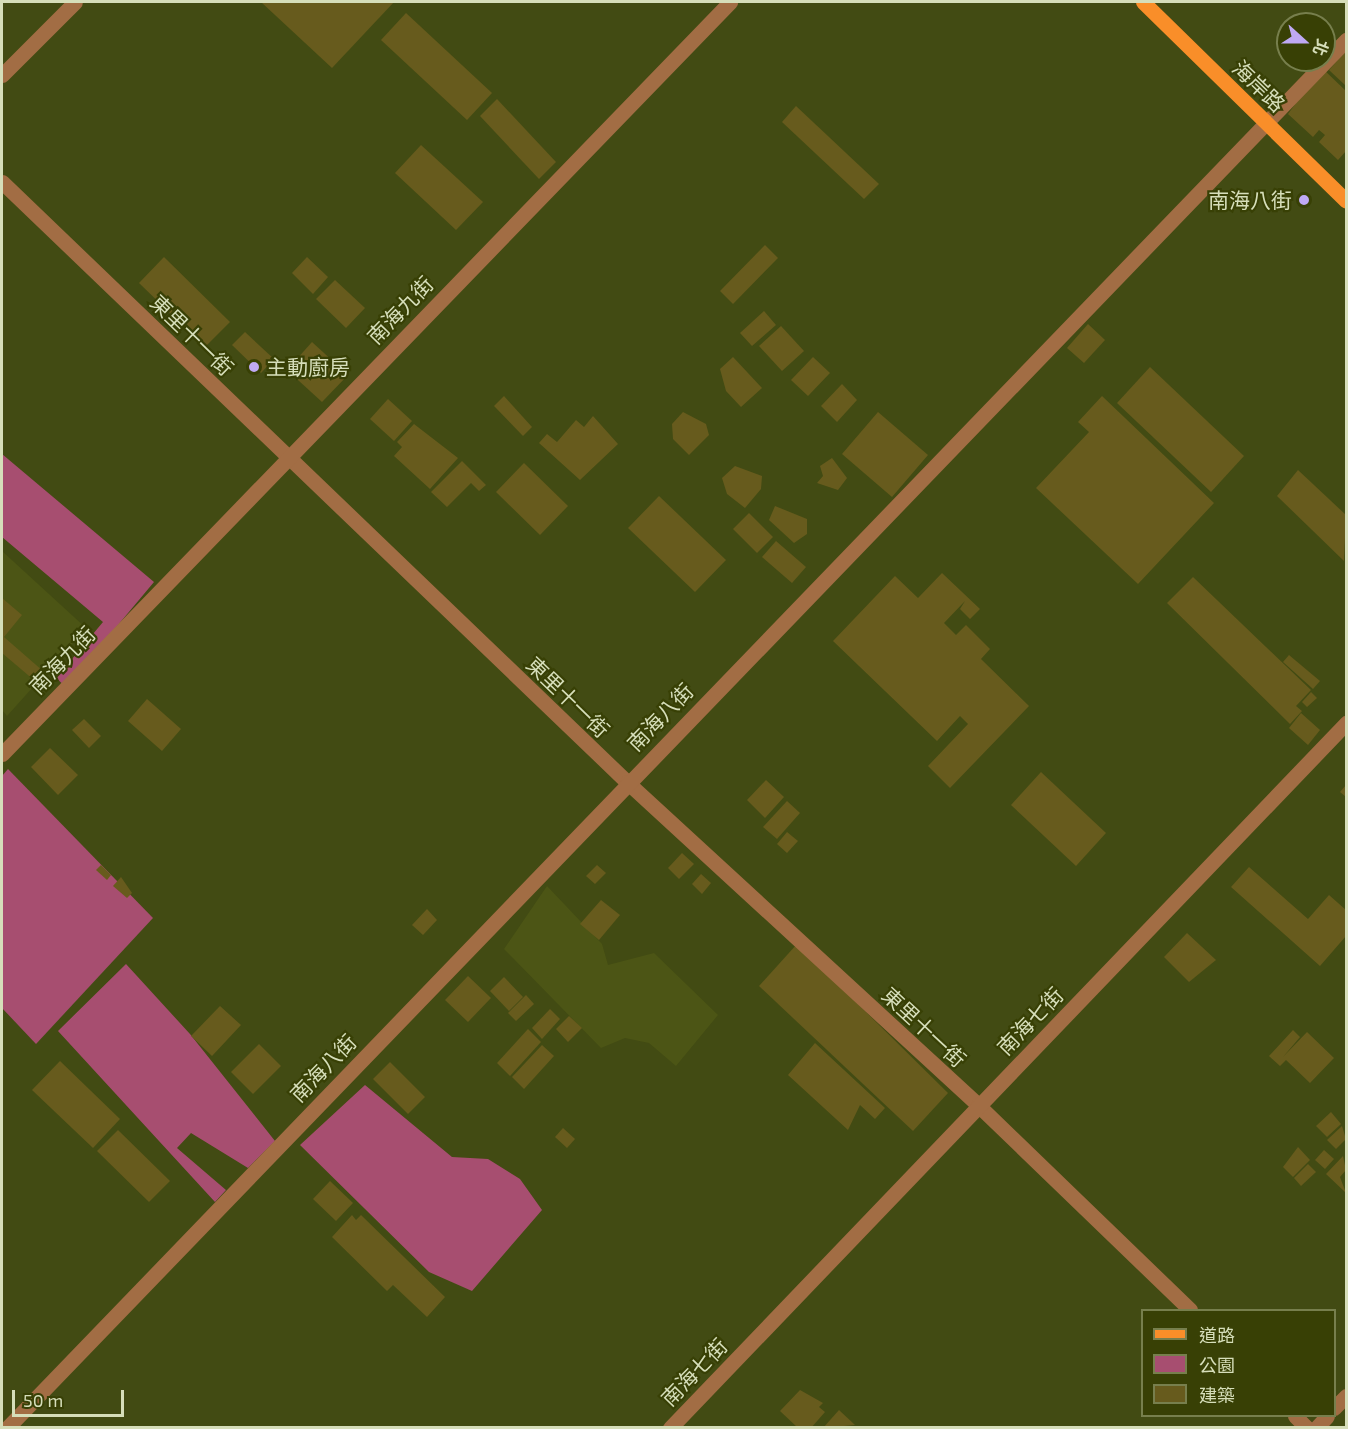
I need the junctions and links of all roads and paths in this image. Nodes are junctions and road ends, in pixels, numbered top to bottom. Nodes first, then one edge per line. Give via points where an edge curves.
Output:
1 (75, 2) edge
2 (730, 2) edge
3 (1143, 2) edge
4 (1346, 40) edge
5 (2, 75) edge
6 (1265, 121) junction
7 (2, 182) edge
8 (1347, 201) edge
9 (287, 456) junction
10 (1347, 723) edge
11 (2, 754) edge
12 (627, 782) junction
13 (978, 1105) junction
14 (1188, 1309) edge
15 (1347, 1396) edge
16 (1336, 1407) edge
17 (1296, 1417) edge
18 (1327, 1417) edge
19 (7, 1428) edge
20 (670, 1428) edge
21 (1307, 1428) edge
22 (1316, 1428) edge

1 - 5 street
2 - 9 street, 南海九街
3 - 6 main road, 海岸路
4 - 6 street, 南海八街
6 - 8 main road, 海岸路
6 - 12 street, 南海八街
7 - 9 street, 東里十一街
9 - 11 street, 南海九街
9 - 12 street, 東里十一街
10 - 13 street, 南海七街
12 - 13 street, 東里十一街
12 - 19 street, 南海八街
13 - 14 street, 東里十一街
13 - 20 street, 南海七街
15 - 16 street
17 - 21 street
18 - 22 street

